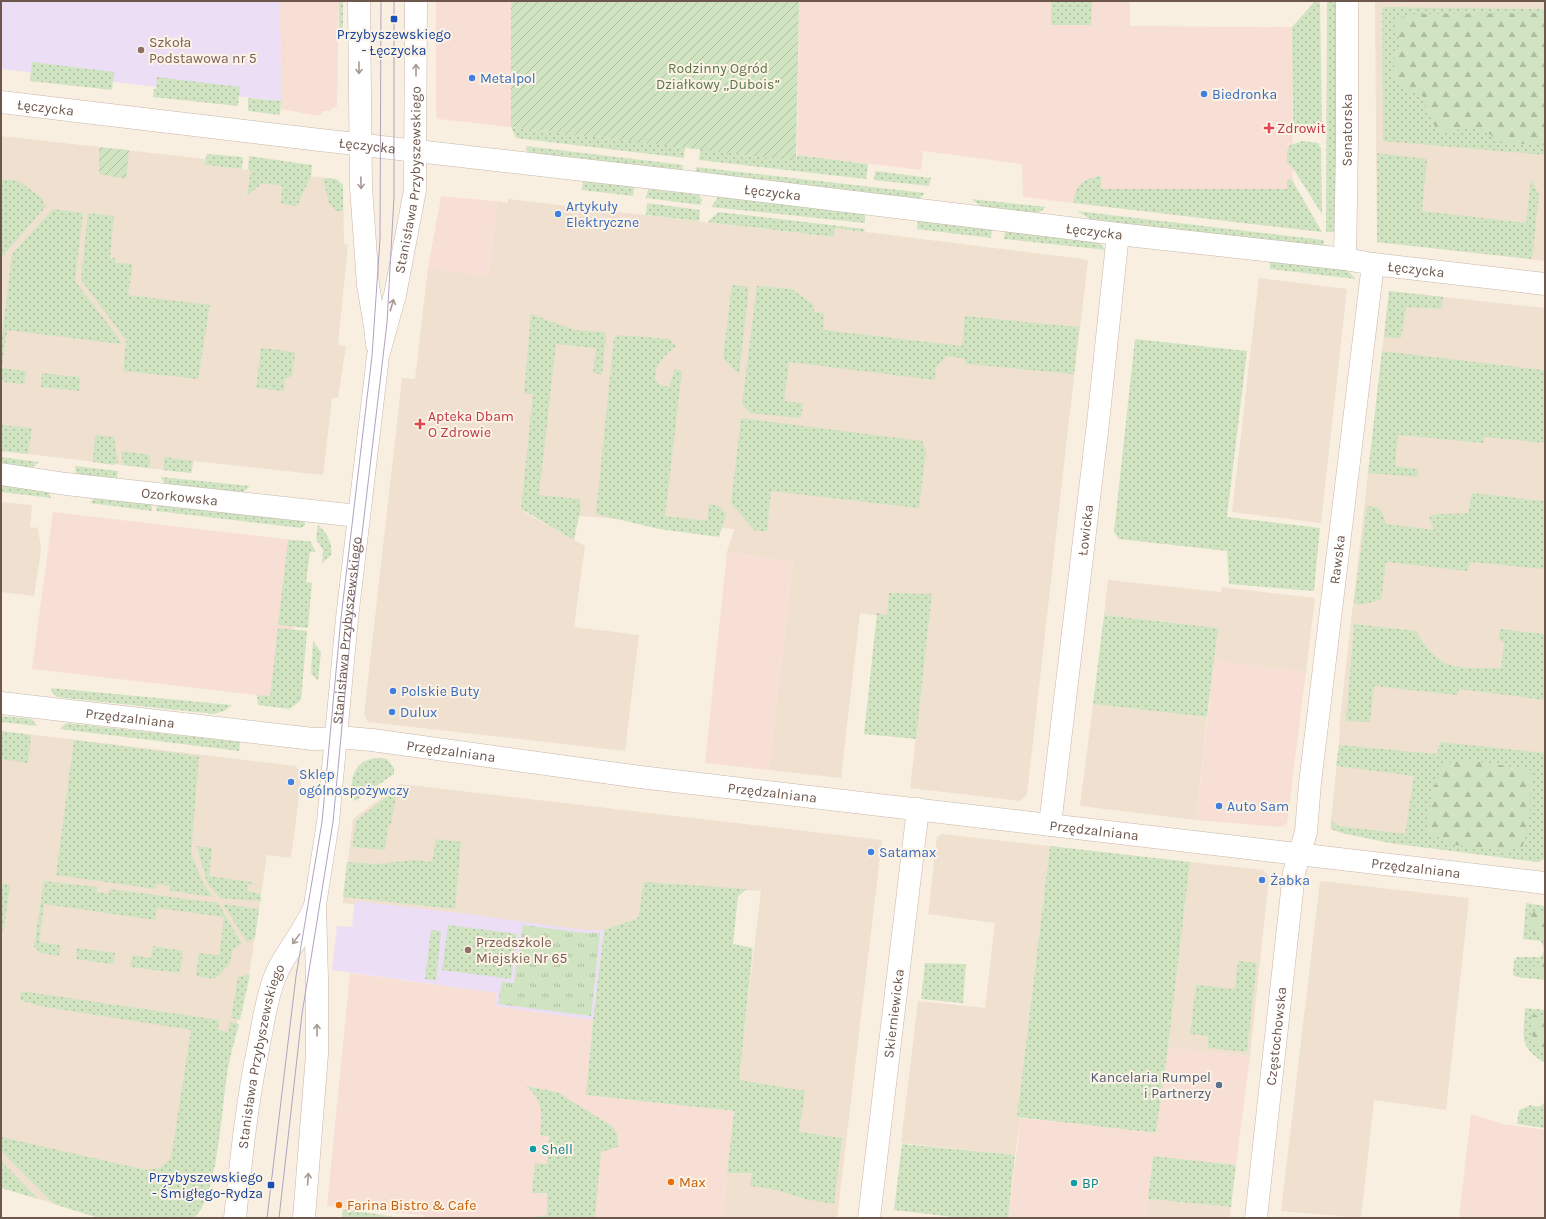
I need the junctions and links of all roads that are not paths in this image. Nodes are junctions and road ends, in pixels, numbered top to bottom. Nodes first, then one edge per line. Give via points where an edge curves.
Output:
1 (359, 1) edge
2 (416, 1) edge
3 (1347, 1) edge
4 (1, 102) edge
5 (359, 144) junction
6 (416, 151) junction
7 (1118, 234) junction
8 (1345, 259) junction
9 (1373, 264) junction
10 (1545, 284) edge
11 (378, 356) junction
12 (1, 474) edge
13 (358, 516) junction
14 (1, 703) edge
15 (336, 738) junction
16 (918, 809) junction
17 (1050, 825) junction
18 (1300, 854) junction
19 (1545, 883) edge
20 (315, 905) junction
21 (235, 1218) edge
22 (304, 1218) edge
23 (869, 1218) edge
24 (1256, 1218) edge

1 -> 5 street, Stanisława Przybyszewskiego
6 -> 2 street, Stanisława Przybyszewskiego
3 - 8 street, Senatorska
4 - 5 street, Łęczycka
5 - 6 street, Łęczycka
5 -> 11 street, Stanisława Przybyszewskiego via 368,285
6 - 7 street, Łęczycka
11 -> 6 street, Stanisława Przybyszewskiego via 403,259 415,190
7 - 8 street, Łęczycka
7 - 17 street, Łowicka
8 - 9 street, Łęczycka
9 - 10 street, Łęczycka
9 - 18 street, Rawska via 1306,832
11 - 13 street, Stanisława Przybyszewskiego
12 - 13 street, Ozorkowska via 66,484
13 - 15 street, Stanisława Przybyszewskiego
14 - 15 street, Przędzalniana via 313,739
15 - 16 street, Przędzalniana via 378,741 640,777
15 - 20 street, Stanisława Przybyszewskiego via 324,851
16 - 17 street, Przędzalniana
16 - 23 street, Skierniewicka
17 - 18 street, Przędzalniana
18 - 19 street, Przędzalniana
18 - 24 street, Częstochowska via 1294,873
20 -> 21 street, Stanisława Przybyszewskiego via 305,927 278,967 272,983 253,1075
22 -> 20 street, Stanisława Przybyszewskiego via 317,1054

